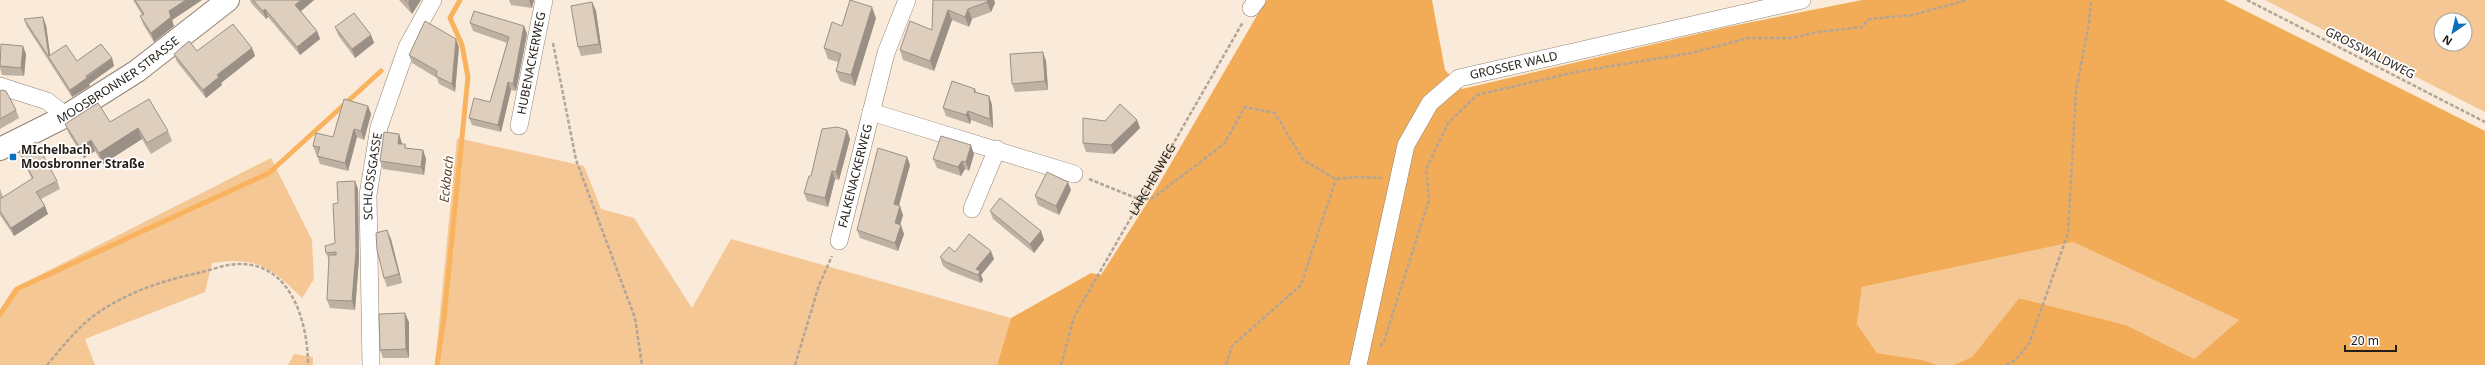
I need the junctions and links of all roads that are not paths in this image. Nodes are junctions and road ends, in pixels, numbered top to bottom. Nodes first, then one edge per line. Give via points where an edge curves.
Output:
1 (228, 0) edge
2 (433, 0) edge
3 (907, 0) edge
4 (1802, 0) edge
5 (543, 4) edge
6 (0, 86) edge
7 (871, 112) junction
8 (66, 116) junction
9 (519, 126) dead end
10 (0, 149) edge
11 (997, 149) junction
12 (1074, 174) dead end
13 (972, 209) dead end
14 (839, 240) road end
15 (371, 365) edge
16 (1358, 365) edge

1 - 8 main road, MOOSBRONNER STRASSE via 137,71
2 - 15 street, SCHLOSSGASSE via 407,47 379,126 368,195
3 - 7 street, FALKENACKERWEG via 886,53
4 - 16 street, GROSSER WALD via 1459,78 1430,103 1406,144
5 - 9 street, HUBENACKERWEG
6 - 8 street via 47,100
7 - 11 street, FALKENACKERWEG
7 - 14 street, FALKENACKERWEG
8 - 10 main road, MOOSBRONNER STRASSE
11 - 12 street, FALKENACKERWEG
11 - 13 street

